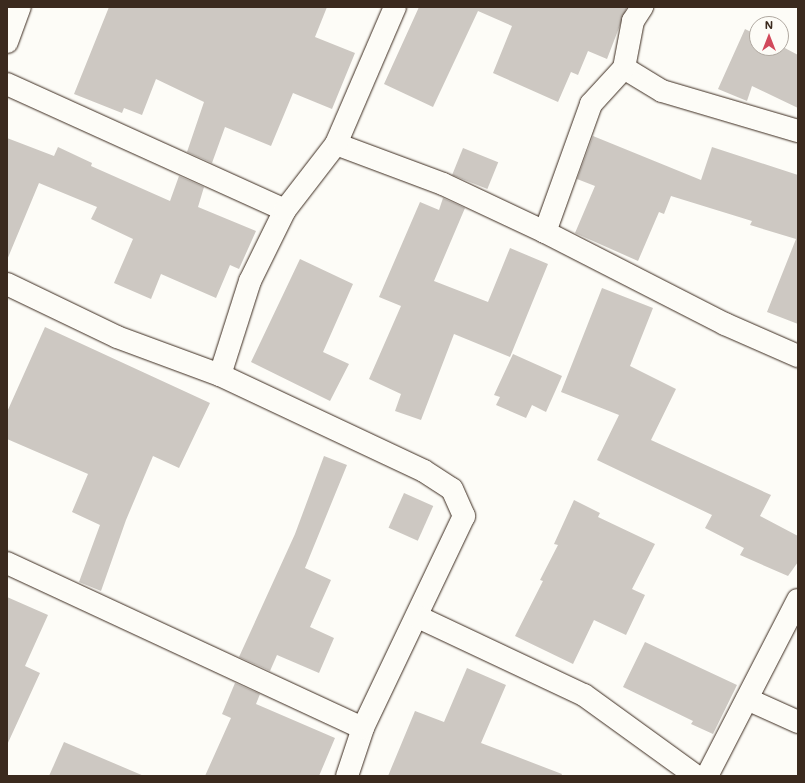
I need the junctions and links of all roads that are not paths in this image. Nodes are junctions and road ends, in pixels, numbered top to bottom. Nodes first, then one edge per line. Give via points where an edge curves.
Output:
1 (20, 7) edge
2 (395, 7) edge
3 (642, 7) edge
4 (7, 42) edge
5 (624, 68) junction
6 (7, 84) edge
7 (798, 131) edge
8 (336, 144) junction
9 (285, 210) junction
10 (545, 232) junction
11 (7, 284) edge
12 (798, 356) edge
13 (220, 375) junction
14 (7, 562) edge
15 (798, 600) edge
16 (418, 617) junction
17 (747, 699) junction
18 (798, 722) edge
19 (363, 728) junction
20 (347, 776) edge
21 (696, 776) edge
22 (707, 776) edge

1 - 4 street
2 - 8 street
3 - 5 street via 633,21
5 - 7 street via 662,91
5 - 10 street via 591,104
6 - 9 street
8 - 9 street
8 - 10 street via 443,184
9 - 13 street via 250,281
10 - 12 street via 725,324
11 - 13 street via 117,336
13 - 16 street via 424,471 452,489 464,516
14 - 19 street
15 - 17 street
16 - 19 street
16 - 21 street via 584,695
17 - 18 street
17 - 22 street
19 - 20 street

